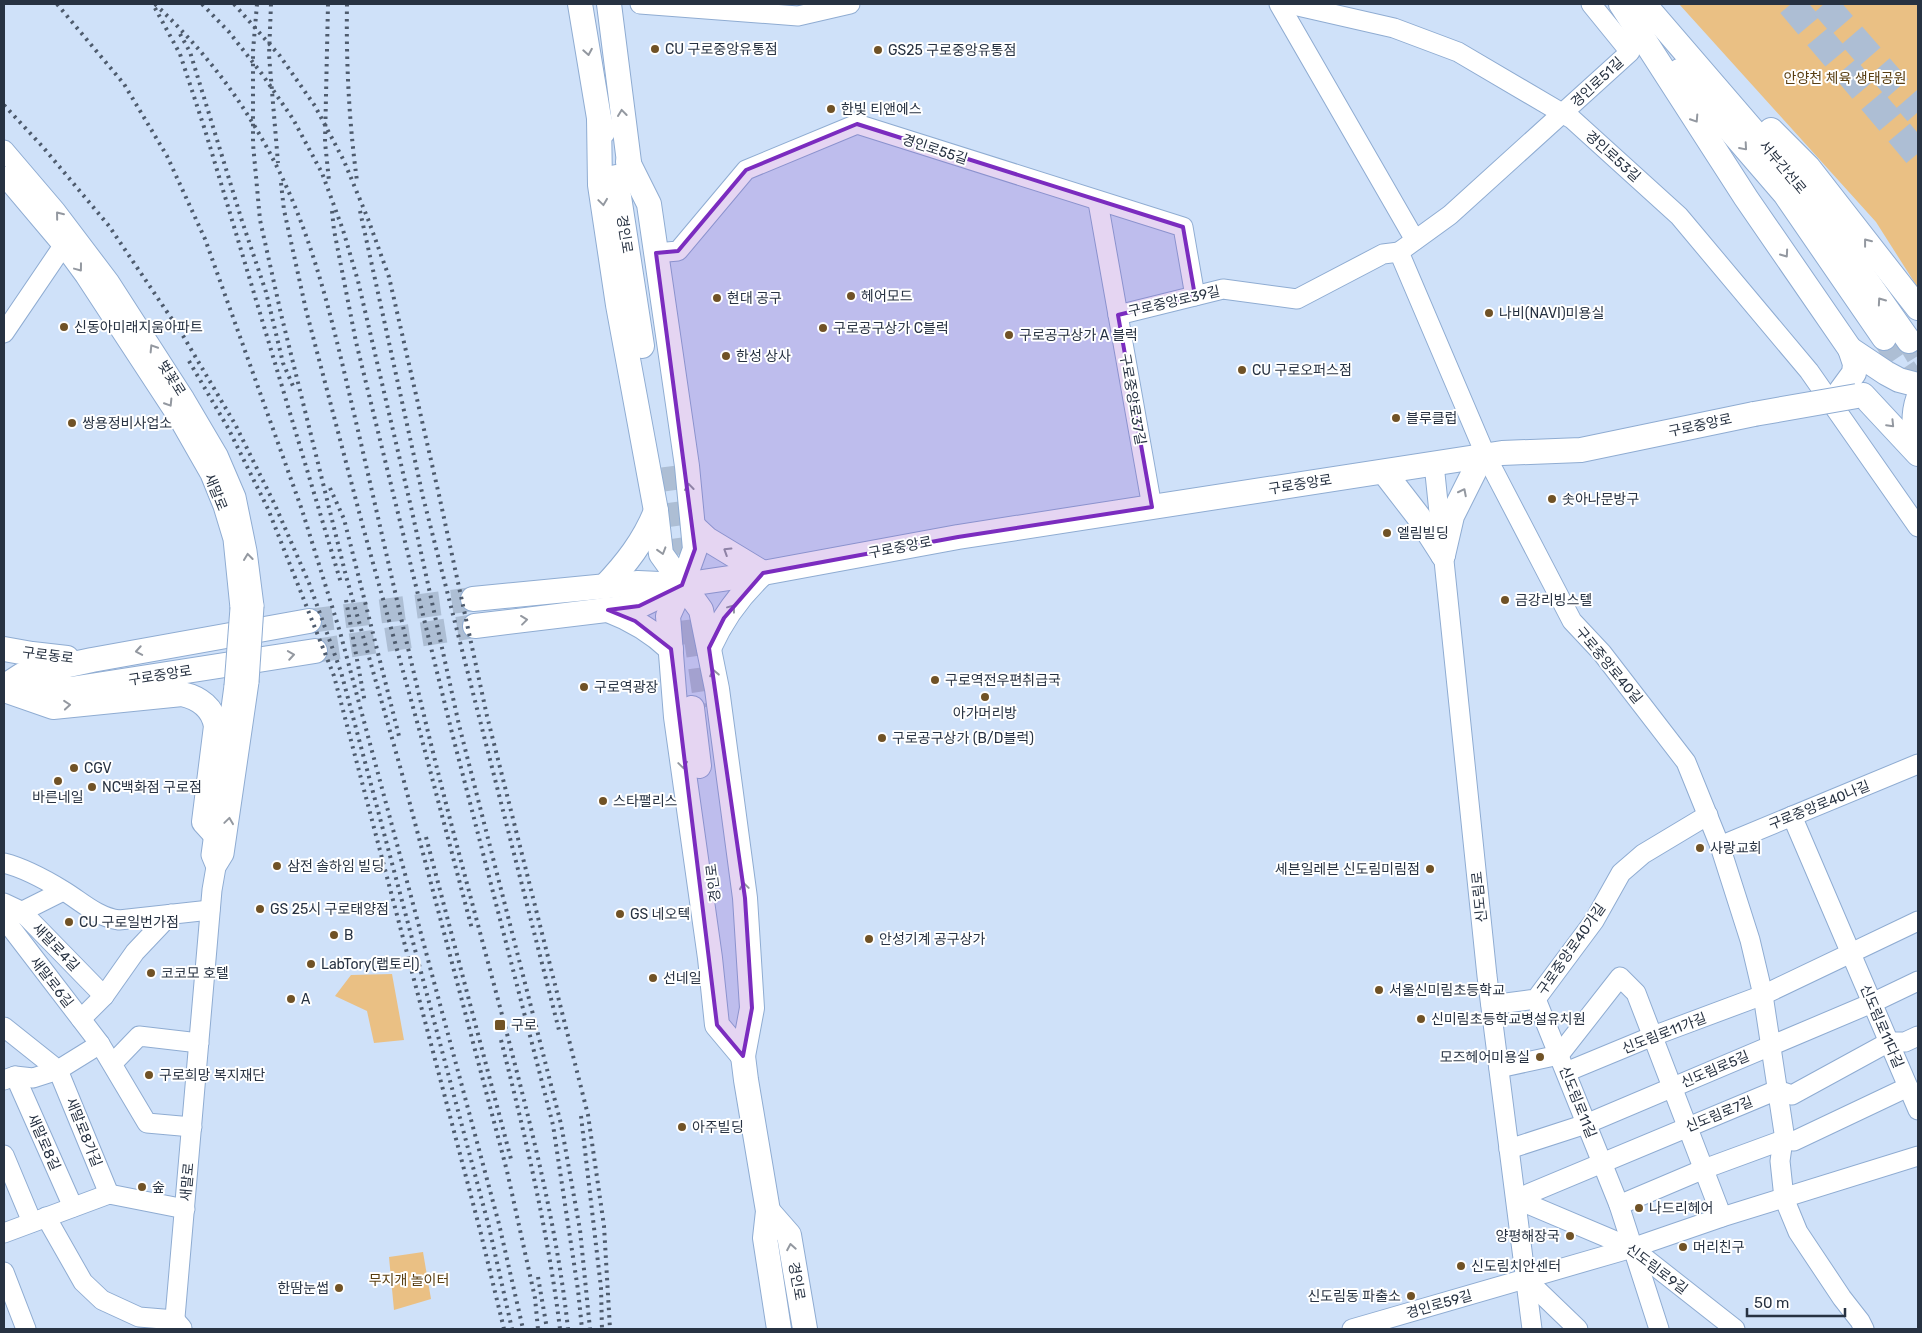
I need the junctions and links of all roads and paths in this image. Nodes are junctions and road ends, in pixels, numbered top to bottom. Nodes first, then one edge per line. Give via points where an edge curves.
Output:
1 (580, 4) edge
2 (609, 4) edge
3 (640, 4) edge
4 (850, 4) edge
5 (1279, 4) edge
6 (1289, 4) edge
7 (1591, 4) edge
8 (1621, 4) edge
9 (1644, 4) edge
10 (1563, 113) junction
11 (599, 118) junction
12 (4, 150) edge
13 (628, 162) junction
14 (4, 176) edge
15 (1098, 202) junction
16 (1415, 240) junction
17 (63, 246) junction
18 (1399, 252) junction
19 (656, 253) junction
20 (1195, 296) junction
21 (1918, 308) edge
22 (1118, 314) junction
23 (4, 333) edge
24 (1884, 338) tunnel mouth
25 (1913, 343) edge
26 (1850, 350) junction
27 (1918, 387) edge
28 (1851, 397) junction
29 (1918, 398) edge
30 (1918, 452) edge
31 (1484, 456) junction
32 (1434, 464) junction
33 (1384, 472) junction
34 (1152, 507) junction
35 (656, 511) junction
36 (693, 526) junction
37 (1918, 527) edge
38 (1443, 555) junction
39 (763, 573) junction
40 (682, 586) junction
41 (606, 598) junction
42 (473, 599) tunnel mouth
43 (247, 607) junction
44 (309, 621) tunnel mouth
45 (475, 626) tunnel mouth
46 (252, 644) joint
47 (709, 648) junction
48 (4, 649) edge
49 (671, 649) junction
50 (316, 651) tunnel mouth
51 (92, 660) junction
52 (242, 684) junction
53 (4, 688) edge
54 (699, 708) tunnel mouth
55 (1918, 764) edge
56 (1708, 815) junction
57 (1792, 816) junction
58 (214, 833) junction
59 (1720, 846) junction
60 (4, 863) edge
61 (216, 867) junction
62 (63, 891) junction
63 (210, 910) junction
64 (21, 911) junction
65 (171, 914) junction
66 (4, 915) edge
67 (1918, 921) edge
68 (1851, 954) junction
69 (1918, 981) edge
70 (1763, 995) junction
71 (104, 996) junction
72 (1536, 999) junction
73 (1872, 1003) junction
74 (1491, 1005) junction
75 (81, 1018) junction
76 (4, 1027) edge
77 (1653, 1036) junction
78 (1918, 1036) edge
79 (1889, 1042) junction
80 (199, 1043) junction
81 (100, 1044) junction
82 (1771, 1046) junction
83 (1559, 1055) junction
84 (743, 1056) junction
85 (113, 1063) junction
86 (1499, 1068) junction
87 (58, 1070) junction
88 (1566, 1072) junction
89 (9, 1078) edge
90 (1672, 1087) junction
91 (1777, 1090) junction
92 (1914, 1098) edge
93 (1586, 1124) junction
94 (192, 1127) junction
95 (1688, 1127) junction
96 (1783, 1140) junction
97 (1509, 1149) junction
98 (4, 1155) edge
99 (1918, 1156) edge
100 (1602, 1163) junction
101 (1704, 1169) junction
102 (109, 1194) junction
103 (1784, 1198) junction
104 (1516, 1199) junction
105 (1619, 1205) junction
106 (73, 1207) junction
107 (185, 1208) junction
108 (768, 1211) junction
109 (1722, 1217) junction
110 (39, 1220) junction
111 (4, 1233) edge
112 (1632, 1248) junction
113 (1526, 1279) junction
114 (6, 1284) edge
115 (177, 1326) edge
116 (26, 1329) edge
117 (780, 1329) edge
118 (805, 1329) edge
119 (1352, 1329) edge
120 (1532, 1329) edge
121 (1578, 1329) edge
122 (1659, 1329) edge
123 (1735, 1329) edge
124 (1864, 1329) edge

1 -> 11 main road, 경인로
13 -> 2 main road, 경인로
3 - 4 street via 780,16 798,16
5 - 16 street
6 - 10 street, 경인로53길 via 1394,28 1458,52
7 - 10 street, 경인로51길 via 1630,52
8 -> 24 main road, 서부간선로 via 1785,194
8 -> 26 main road via 1746,198
21 -> 9 main road via 1808,167
25 -> 9 main road, 서부간선로 via 1798,184
10 - 16 street, 구로중앙로39길 via 1450,214
10 - 37 street, 경인로53길 via 1679,216 1809,372
11 - 13 main road, 경인로 via 616,175 666,467 658,352
11 -> 35 main road via 601,192
43 -> 12 street, 벚꽃로 via 247,550 236,497 218,455 104,273
13 - 19 main road via 649,204
14 - 17 street, 새말로
15 - 19 street, 경인로55길 via 857,124 746,170 678,251
15 - 20 street, 경인로55길 via 1183,228
15 - 22 street, 구로중앙로37길
16 - 18 street, 구로중앙로39길
17 - 23 street
17 -> 43 street, 새말로 via 131,344 210,474 233,539
18 - 20 street, 구로중앙로39길 via 1383,254 1297,299 1223,289
18 - 31 street
36 -> 19 main road
20 - 22 street, 구로중앙로39길
22 - 34 street, 구로중앙로37길
25 - 26 main road via 1864,353
26 - 27 main road via 1886,373
26 - 28 main road via 1855,364
27 - 28 main road, 구로중앙로
28 -> 30 main road
28 - 31 main road, 구로중앙로, bridge via 1581,450
29 - 30 main road via 1914,421
31 - 32 main road, 구로중앙로
38 -> 31 main road via 1452,516
31 - 56 street, 구로중앙로40길 via 1572,621 1602,653 1686,762
32 - 33 main road, 구로중앙로
32 - 38 street, 신도림로
33 - 34 main road, 구로중앙로
33 - 38 main road
34 - 39 main road, 구로중앙로 via 958,536
35 -> 40 main road via 661,554
35 - 41 main road via 649,529
39 -> 36 main road
36 - 40 main road via 695,549
38 - 74 street, 신도림로
39 - 40 main road, 구로중앙로
47 -> 39 main road via 719,625
40 - 41 main road, 구로중앙로 via 638,583
40 - 47 main road via 701,610
40 - 49 main road via 668,616
41 - 42 main road, 구로중앙로
45 -> 41 main road, 구로중앙로
41 - 49 main road
43 - 46 street, 벚꽃로, bridge
43 - 52 street, 새말로, bridge
44 -> 51 main road, 구로중앙로, bridge
46 - 52 street, 새말로, bridge
84 -> 47 main road via 752,1008 745,898
48 - 51 main road, 구로동로
49 -> 84 main road via 676,717 717,1025
53 -> 50 main road, 구로중앙로, bridge via 71,689
51 - 53 main road, 구로중앙로 via 22,675
52 - 58 street, 새말로
61 -> 52 street, 새말로 via 224,854
53 -> 58 main road via 53,707 182,694 200,701 212,713 216,726 204,822
54 - 84 main road, 경인로 via 728,1011
55 - 57 street, 구로중앙로40나길
56 - 59 street, 구로중앙로40길
56 - 72 street, 구로중앙로40가길 via 1643,854 1621,873 1594,921
57 - 59 street, 구로중앙로40나길
57 - 68 street, 신도림로11다길
58 - 61 street, 새말로 via 211,855
59 - 70 street via 1750,940
60 - 62 street
61 - 63 street, 새말로
62 - 64 street
62 - 65 street via 106,918 119,920
63 - 65 street
63 - 80 street, 새말로
64 - 66 street
64 - 71 street, 새말로4길
65 - 71 street via 135,952
66 - 75 street, 새말로6길
67 - 68 street
68 - 70 street
68 - 73 street, 신도림로11다길
69 - 73 street, 신도림로5길
70 - 77 street, 신도림로11가길
70 - 82 street
71 - 75 street
72 - 74 street, 구로중앙로40가길
72 - 83 street, 신도림로11길
73 - 79 street, 신도림로11다길
73 - 82 street, 신도림로5길
74 - 86 street, 신도림로
75 - 81 street, 새말로6길
76 - 87 street, 새말로8가길
77 - 83 street via 1636,993 1620,976
77 - 88 street, 신도림로11가길
77 - 90 street
78 - 79 street, 신도림로7길 via 1906,1042
79 - 91 street, 신도림로7길 via 1792,1095
79 - 92 street, 신도림로11다길
80 - 85 street via 139,1036
80 - 94 street, 새말로
81 - 85 street, 새말로6길
81 - 87 street
82 - 90 street, 신도림로5길
82 - 91 street
83 - 86 street
83 - 88 street, 신도림로11길
84 - 108 main road, 경인로
85 - 94 street, 새말로6길 via 147,1123
86 - 97 street, 신도림로
87 - 89 street via 33,1078
87 - 102 street, 새말로8가길
88 - 93 street, 신도림로11길
89 - 106 street, 새말로8길
90 - 93 street, 신도림로5길
90 - 95 street
91 - 95 street, 신도림로7길
91 - 96 street
92 - 96 street via 1794,1141
93 - 97 street, 신도림로5길
93 - 100 street, 신도림로11길
94 - 107 street, 새말로
95 - 100 street, 신도림로7길
95 - 101 street
96 - 101 street
96 - 103 street via 1780,1161
97 - 104 street, 신도림로
98 - 110 street
99 - 103 street
100 - 104 street, 신도림로7길
100 - 105 street, 신도림로11길
101 - 105 street
101 - 109 street
102 - 106 street
102 - 107 street
103 - 109 street
103 - 124 street via 1798,1232
104 - 112 street, 신도림로9길
104 - 113 street, 신도림로
105 - 112 street, 신도림로11길
106 - 110 street
107 - 115 street, 새말로
108 - 117 main road, 경인로 via 765,1238
118 -> 108 main road, 경인로 via 789,1235
109 - 112 street
110 - 111 street
110 - 115 street, 새말로 via 83,1282 102,1300 139,1317
112 - 113 street
112 - 122 street, 신도림로11길
112 - 123 street, 신도림로9길
113 - 119 street, 경인로59길
113 - 120 street, 신도림로
113 - 121 street
114 - 116 street

